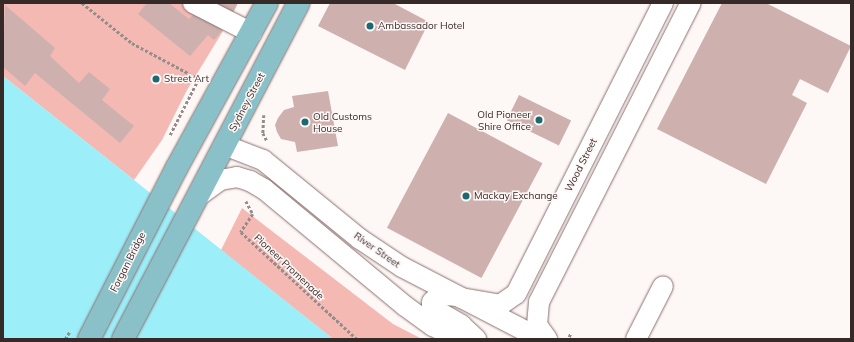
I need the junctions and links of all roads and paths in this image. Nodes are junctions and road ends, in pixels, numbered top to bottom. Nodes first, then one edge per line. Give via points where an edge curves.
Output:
1 (82, 3) edge
2 (193, 3) edge
3 (267, 3) edge
4 (298, 3) edge
5 (663, 3) edge
6 (691, 3) edge
7 (252, 33) junction
8 (283, 34) junction
9 (642, 46) junction
10 (663, 57) junction
11 (264, 114) dead end
12 (166, 142) dead end
13 (224, 145) junction
14 (269, 145) dead end
15 (588, 151) junction
16 (610, 163) junction
17 (172, 178) junction
18 (245, 198) dead end
19 (195, 200) junction
20 (663, 286) dead end
21 (459, 297) junction
22 (571, 332) dead end
23 (569, 337) dead end
24 (89, 339) edge
25 (123, 339) edge
26 (357, 339) edge
27 (460, 339) edge
28 (476, 339) edge
29 (541, 339) edge
30 (547, 339) edge
31 (636, 339) edge

1 - 12 path via 132,43 199,79
2 - 7 street
3 - 7 main road
4 - 8 main road, Sydney Street
5 - 9 street, Wood Street
6 - 10 street
7 - 8 main road
7 - 17 main road
8 - 13 main road, Sydney Street
9 - 10 street
9 - 15 street, Wood Street
10 - 16 street
11 - 14 path via 263,133
13 - 17 main road via 212,144 198,150
13 - 19 main road, Sydney Street
13 - 21 street, River Street via 263,160 370,246 402,267
15 - 16 street
15 - 21 street, Wood Street via 514,297 498,305
16 - 30 street via 537,306 538,327
17 - 24 main road, Forgan Bridge
18 - 26 path, Pioneer Promenade via 253,214 241,232
19 - 25 main road
19 - 27 street via 220,180 237,178 250,181 264,189 405,306 428,323
20 - 31 street
21 - 28 street via 437,297 432,302 432,308 461,325
21 - 29 street, River Street
22 - 23 path

